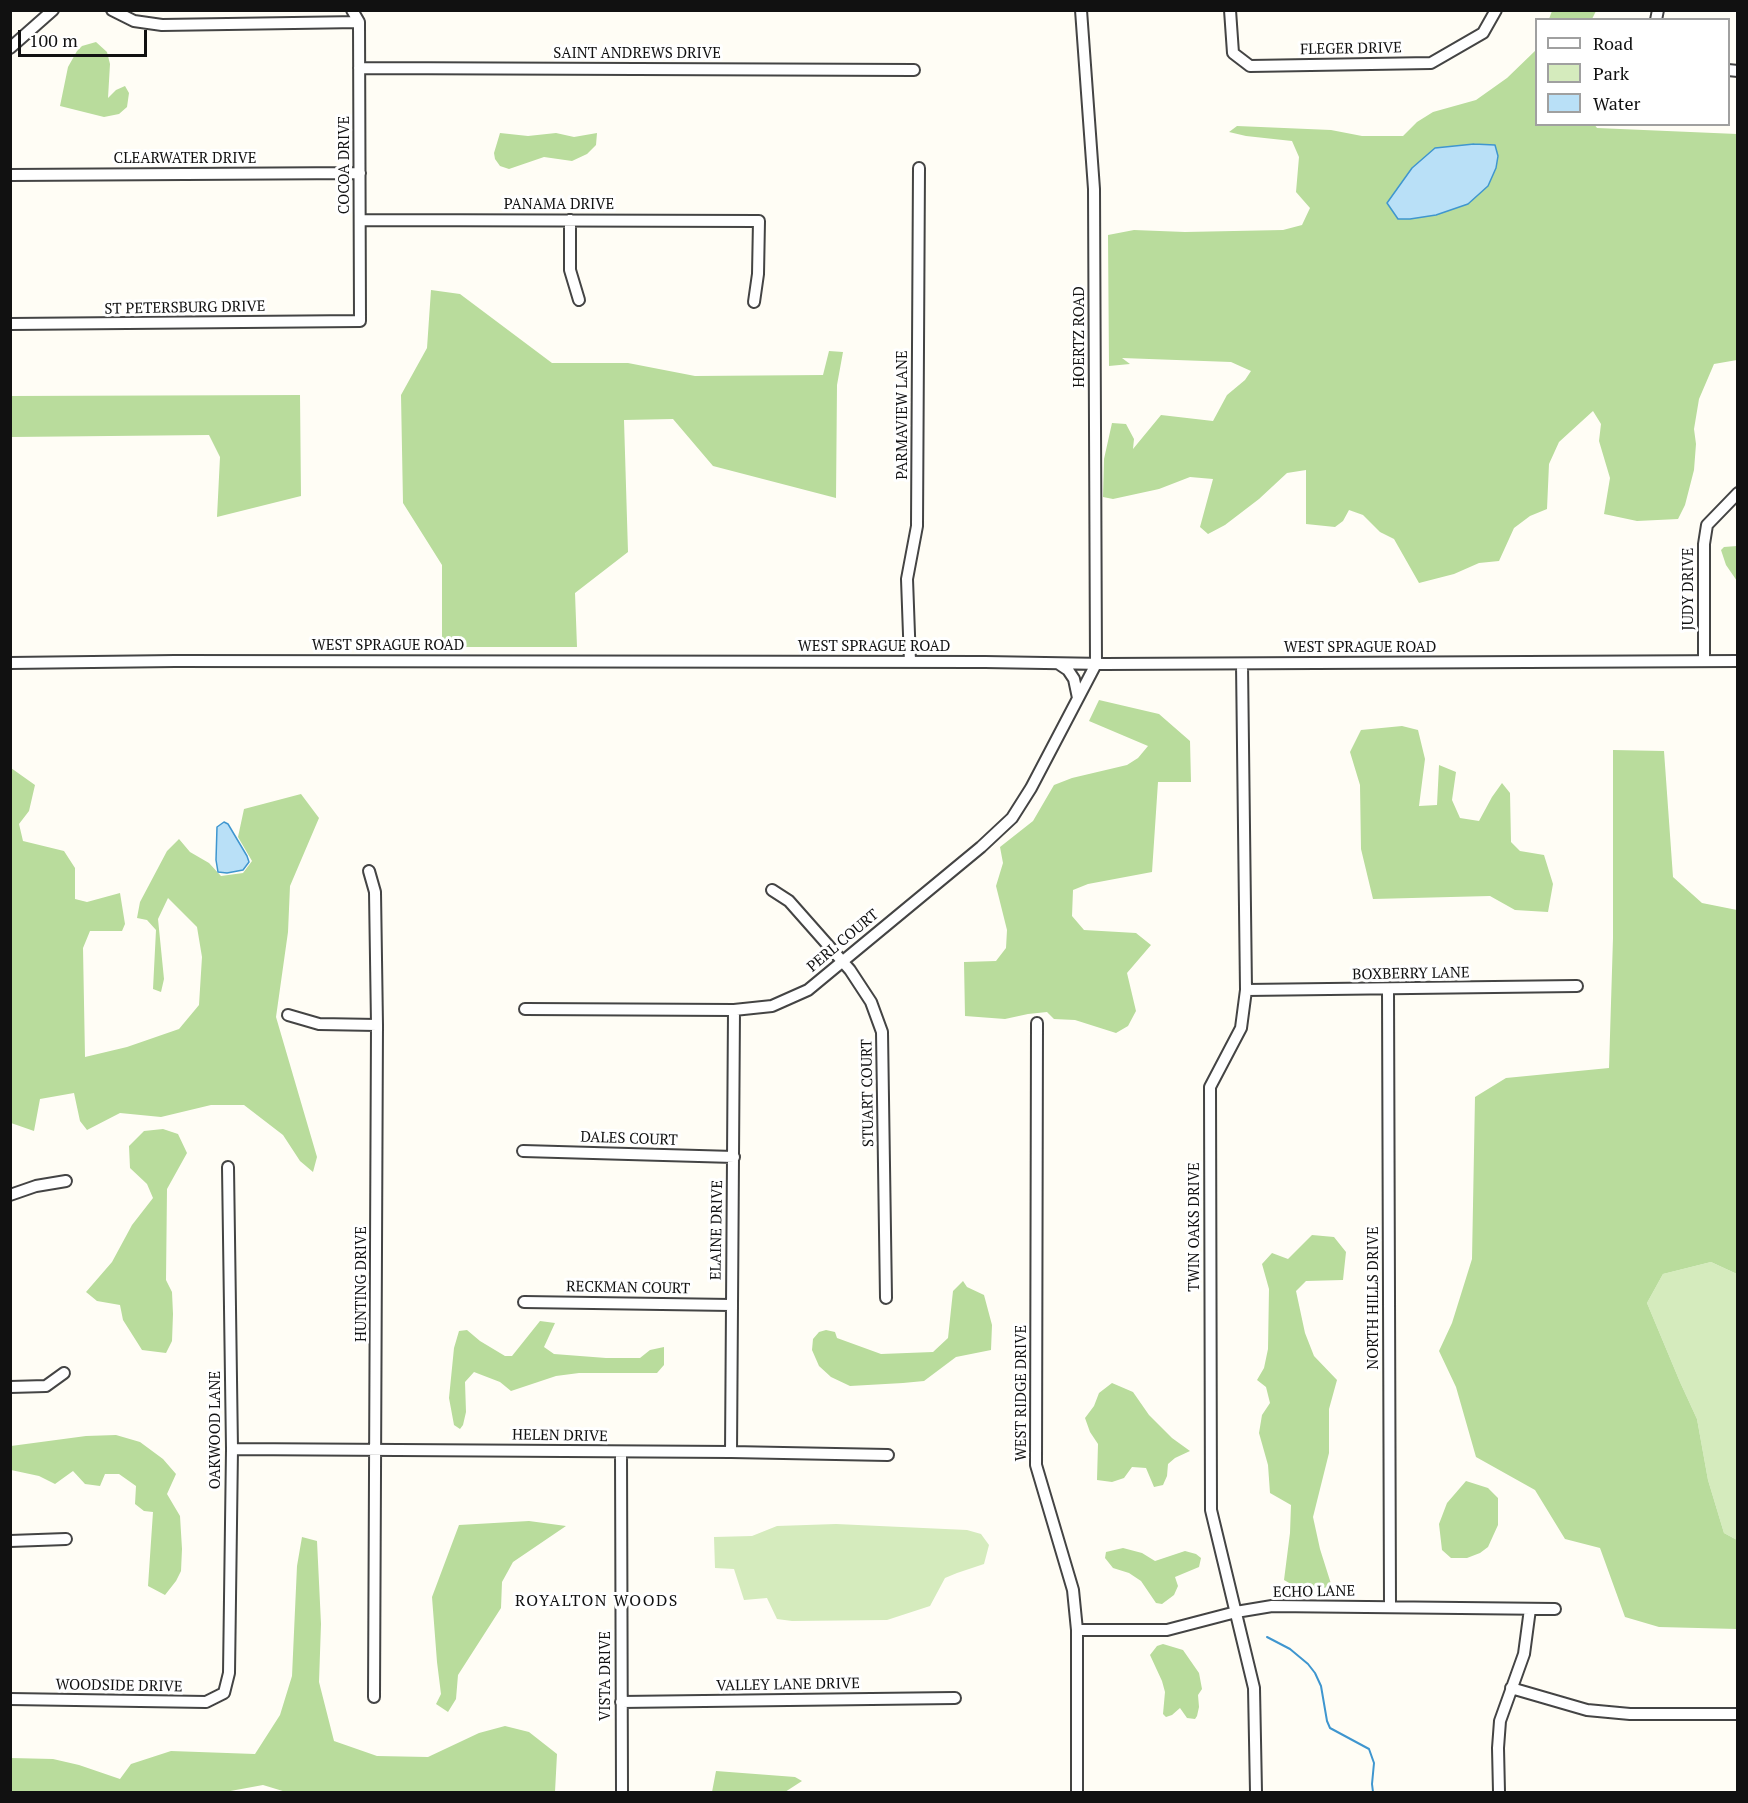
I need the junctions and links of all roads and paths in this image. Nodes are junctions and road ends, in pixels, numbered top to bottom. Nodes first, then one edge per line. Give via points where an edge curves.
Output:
1 (53, 10) edge
2 (112, 10) edge
3 (352, 10) edge
4 (1081, 10) edge
5 (1230, 10) edge
6 (1496, 10) edge
7 (359, 22) junction
8 (10, 48) edge
9 (359, 68) junction
10 (914, 70) dead end
11 (919, 168) dead end
12 (360, 173) junction
13 (10, 175) edge
14 (360, 220) junction
15 (570, 220) junction
16 (579, 300) dead end
17 (754, 302) dead end
18 (360, 321) joint
19 (10, 324) edge
20 (1737, 493) edge
21 (1704, 661) junction
22 (1737, 661) edge
23 (910, 662) junction
24 (10, 663) edge
25 (1058, 663) junction
26 (1096, 664) junction
27 (1242, 664) junction
28 (1078, 698) junction
29 (369, 871) dead end
30 (772, 890) dead end
31 (842, 961) junction
32 (1577, 986) dead end
33 (1388, 989) junction
34 (1246, 990) junction
35 (525, 1009) dead end
36 (734, 1010) junction
37 (288, 1015) dead end
38 (1037, 1023) dead end
39 (377, 1025) junction
40 (523, 1151) dead end
41 (734, 1157) junction
42 (228, 1167) dead end
43 (66, 1181) dead end
44 (10, 1195) edge
45 (886, 1298) dead end
46 (524, 1302) dead end
47 (731, 1305) junction
48 (64, 1374) dead end
49 (10, 1387) edge
50 (232, 1449) junction
51 (376, 1450) junction
52 (621, 1452) junction
53 (731, 1452) junction
54 (888, 1455) dead end
55 (66, 1539) dead end
56 (10, 1540) edge
57 (1390, 1606) junction
58 (1530, 1609) junction
59 (1555, 1609) dead end
60 (1236, 1612) junction
61 (1077, 1630) junction
62 (1511, 1688) junction
63 (224, 1692) joint
64 (374, 1697) dead end
65 (955, 1698) dead end
66 (10, 1699) edge
67 (621, 1702) junction
68 (1737, 1714) edge
69 (622, 1792) edge
70 (1077, 1792) edge
71 (1256, 1792) edge
72 (1499, 1792) edge

1 - 8 street
2 - 7 street via 134,21 162,25
3 - 7 street
4 - 26 street, HOERTZ ROAD via 1094,189
5 - 6 street, FLEGER DRIVE via 1233,53 1250,66 1431,63 1483,33
7 - 9 street, COCOA DRIVE
9 - 10 street, SAINT ANDREWS DRIVE
9 - 12 street, COCOA DRIVE
11 - 23 street, PARMAVIEW LANE via 917,526 907,579
12 - 13 street, CLEARWATER DRIVE
12 - 14 street, COCOA DRIVE
14 - 15 street, PANAMA DRIVE
14 - 18 street, COCOA DRIVE
15 - 16 street via 570,270
15 - 17 street, PANAMA DRIVE via 759,220
18 - 19 street, ST PETERSBURG DRIVE
20 - 21 street, JUDY DRIVE via 1707,525
21 - 22 street, WEST SPRAGUE ROAD
21 - 27 street, WEST SPRAGUE ROAD
23 - 24 street, WEST SPRAGUE ROAD
23 - 25 street, WEST SPRAGUE ROAD
25 - 26 street, WEST SPRAGUE ROAD
25 - 28 street via 1074,679
26 - 27 street, WEST SPRAGUE ROAD
26 - 28 street, PERL COURT
27 - 34 street, TWIN OAKS DRIVE
28 - 31 street, PERL COURT via 1012,818
29 - 39 street, HUNTING DRIVE via 375,892
30 - 31 street, STUART COURT via 789,901
31 - 36 street, PERL COURT via 808,990 772,1006
31 - 45 street, STUART COURT via 871,1002 882,1032
32 - 33 street, BOXBERRY LANE
33 - 34 street, BOXBERRY LANE
33 - 57 street, NORTH HILLS DRIVE
34 - 60 street, TWIN OAKS DRIVE via 1241,1028 1210,1087 1211,1510
35 - 36 street, PERL COURT
36 - 41 street, ELAINE DRIVE
37 - 39 street via 319,1024
38 - 61 street, WEST RIDGE DRIVE via 1036,1465 1073,1590
39 - 51 street, HUNTING DRIVE
40 - 41 street, DALES COURT
41 - 47 street, ELAINE DRIVE
42 - 50 street, OAKWOOD LANE
43 - 44 street
46 - 47 street, RECKMAN COURT
47 - 53 street, ELAINE DRIVE
48 - 49 street via 46,1386
50 - 51 street, HELEN DRIVE
50 - 63 street, OAKWOOD LANE via 229,1673
51 - 52 street, HELEN DRIVE
51 - 64 street, HUNTING DRIVE
52 - 53 street, HELEN DRIVE
52 - 67 street, VISTA DRIVE
53 - 54 street, HELEN DRIVE
55 - 56 street
57 - 58 street, ECHO LANE
57 - 60 street, ECHO LANE via 1272,1606
58 - 59 street, ECHO LANE
58 - 62 street via 1524,1654
60 - 61 street, ECHO LANE via 1167,1630
60 - 71 street, TWIN OAKS DRIVE via 1254,1688
61 - 70 street, WEST RIDGE DRIVE
62 - 68 street via 1587,1710
62 - 72 street via 1500,1720
63 - 66 street, WOODSIDE DRIVE via 206,1702
65 - 67 street, VALLEY LANE DRIVE
67 - 69 street, VISTA DRIVE

